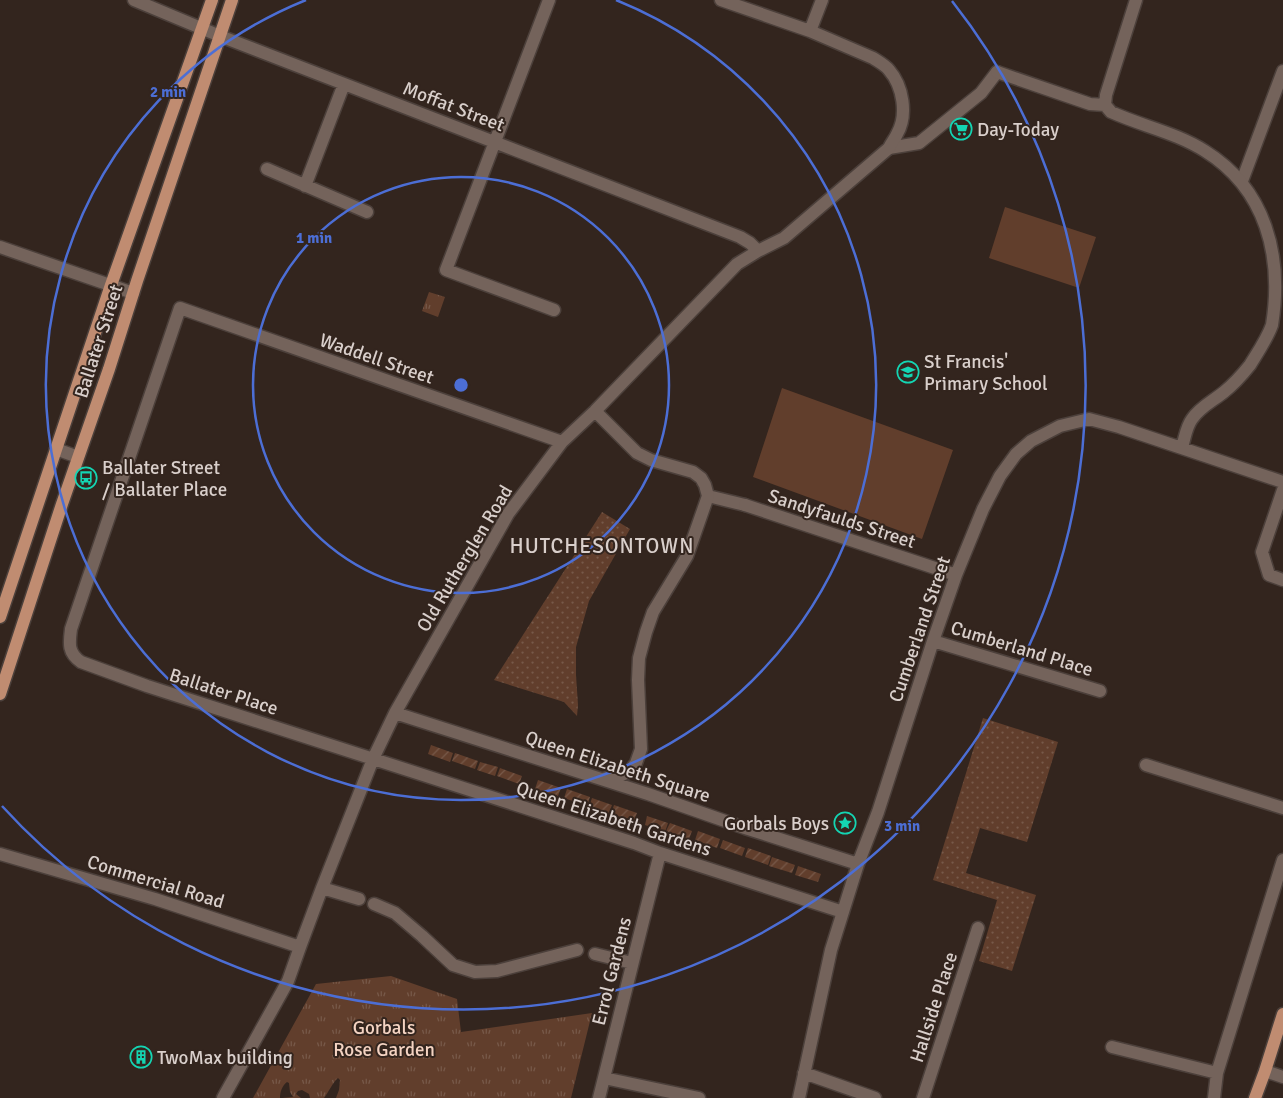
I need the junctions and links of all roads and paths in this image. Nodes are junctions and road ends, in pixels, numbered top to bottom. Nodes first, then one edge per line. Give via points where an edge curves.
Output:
1 (134, 0) edge
2 (212, 0) edge
3 (232, 0) edge
4 (549, 0) edge
5 (721, 0) edge
6 (822, 0) edge
7 (1136, 0) edge
8 (202, 28) junction
9 (810, 31) junction
10 (220, 36) junction
11 (1283, 71) edge
12 (344, 84) junction
13 (1105, 105) junction
14 (494, 142) junction
15 (888, 148) junction
16 (268, 170) dead end
17 (1242, 181) junction
18 (305, 186) junction
19 (367, 212) dead end
20 (0, 247) edge
21 (758, 251) junction
22 (111, 285) junction
23 (133, 293) junction
24 (554, 310) dead end
25 (596, 411) junction
26 (562, 442) junction
27 (1182, 447) junction
28 (56, 449) junction
29 (78, 457) junction
30 (1283, 482) edge
31 (1283, 490) edge
32 (708, 496) junction
33 (956, 575) junction
34 (1283, 580) edge
35 (0, 616) edge
36 (933, 641) junction
37 (70, 649) joint
38 (1100, 690) dead end
39 (0, 694) edge
40 (395, 713) junction
41 (373, 759) junction
42 (1146, 765) dead end
43 (602, 780) junction
44 (1283, 808) edge
45 (0, 854) edge
46 (660, 854) junction
47 (1283, 860) edge
48 (858, 864) junction
49 (322, 888) junction
50 (359, 899) dead end
51 (374, 904) dead end
52 (843, 912) junction
53 (978, 928) dead end
54 (300, 947) junction
55 (577, 950) dead end
56 (595, 954) dead end
57 (632, 963) junction
58 (1283, 1014) edge
59 (1112, 1047) dead end
60 (1265, 1071) junction
61 (804, 1073) junction
62 (1217, 1073) junction
63 (1283, 1077) edge
64 (604, 1078) junction
65 (223, 1098) edge
66 (599, 1098) edge
67 (699, 1098) edge
68 (799, 1098) edge
69 (875, 1098) edge
70 (923, 1098) edge
71 (1214, 1098) edge
72 (1255, 1098) edge
73 (1264, 1098) edge

1 - 8 street, Moffat Street
2 - 8 main road, Ballater Street
3 - 10 main road, Ballater Street
4 - 14 street
5 - 9 street
6 - 9 street
7 - 13 street
8 - 10 street, Moffat Street
8 - 22 main road, Ballater Street
9 - 15 street, Old Rutherglen Road via 874,58 890,71 902,96 903,116 898,133
10 - 12 street, Moffat Street
10 - 23 main road, Ballater Street
11 - 17 street
12 - 14 street, Moffat Street
12 - 18 street
13 - 15 street via 1090,104 997,72 981,93 919,143
13 - 17 street via 1111,112 1203,150
14 - 21 street, Moffat Street via 740,237
14 - 24 street via 446,270
15 - 21 street, Old Rutherglen Road via 784,238
16 - 18 street
17 - 27 street via 1257,200 1273,233 1280,271 1277,308 1263,344 1236,381 1197,412
18 - 19 street
20 - 22 street
21 - 25 street, Old Rutherglen Road via 737,264
22 - 23 street
22 - 28 main road, Ballater Street
23 - 29 main road, Ballater Street
25 - 26 street, Old Rutherglen Road
25 - 32 street via 637,453 701,478
26 - 37 street, Waddell Street via 180,308 71,629
26 - 40 street, Old Rutherglen Road via 508,514
27 - 30 street, Cumberland Street
27 - 33 street, Cumberland Street via 1089,419 1060,426 1031,441 1016,454 1000,476 983,508
28 - 29 street
28 - 35 main road, Ballater Street
29 - 39 main road, Ballater Street
31 - 34 street via 1262,552 1269,575
32 - 33 street, Sandyfaulds Street via 745,505
32 - 43 street via 687,556 653,612 646,632 639,658 641,749 636,763 620,776
33 - 36 street, Cumberland Street
36 - 38 street, Cumberland Place
36 - 48 street, Cumberland Street
37 - 41 street, Ballater Place via 75,658 100,669
40 - 41 street, Old Rutherglen Road
40 - 43 street, Queen Elizabeth Square
41 - 46 street, Queen Elizabeth Gardens
41 - 49 street, Old Rutherglen Road
42 - 44 street
43 - 48 street, Queen Elizabeth Square
45 - 54 street, Commercial Road
46 - 52 street, Queen Elizabeth Gardens
46 - 57 street, Errol Gardens
47 - 62 street
48 - 52 street, Cumberland Street
49 - 50 street
49 - 54 street, Old Rutherglen Road
51 - 55 street via 395,913 453,965 474,972 497,971
52 - 61 street, Cumberland Street via 830,950
53 - 70 street, Hallside Place
54 - 65 street, Old Rutherglen Road via 288,981
56 - 57 street
57 - 64 street, Errol Gardens
58 - 60 main road
59 - 62 street
60 - 63 street
60 - 72 main road
60 - 73 main road
61 - 68 street, Cumberland Street
61 - 69 street
62 - 71 street
64 - 66 street, Errol Gardens
64 - 67 street

